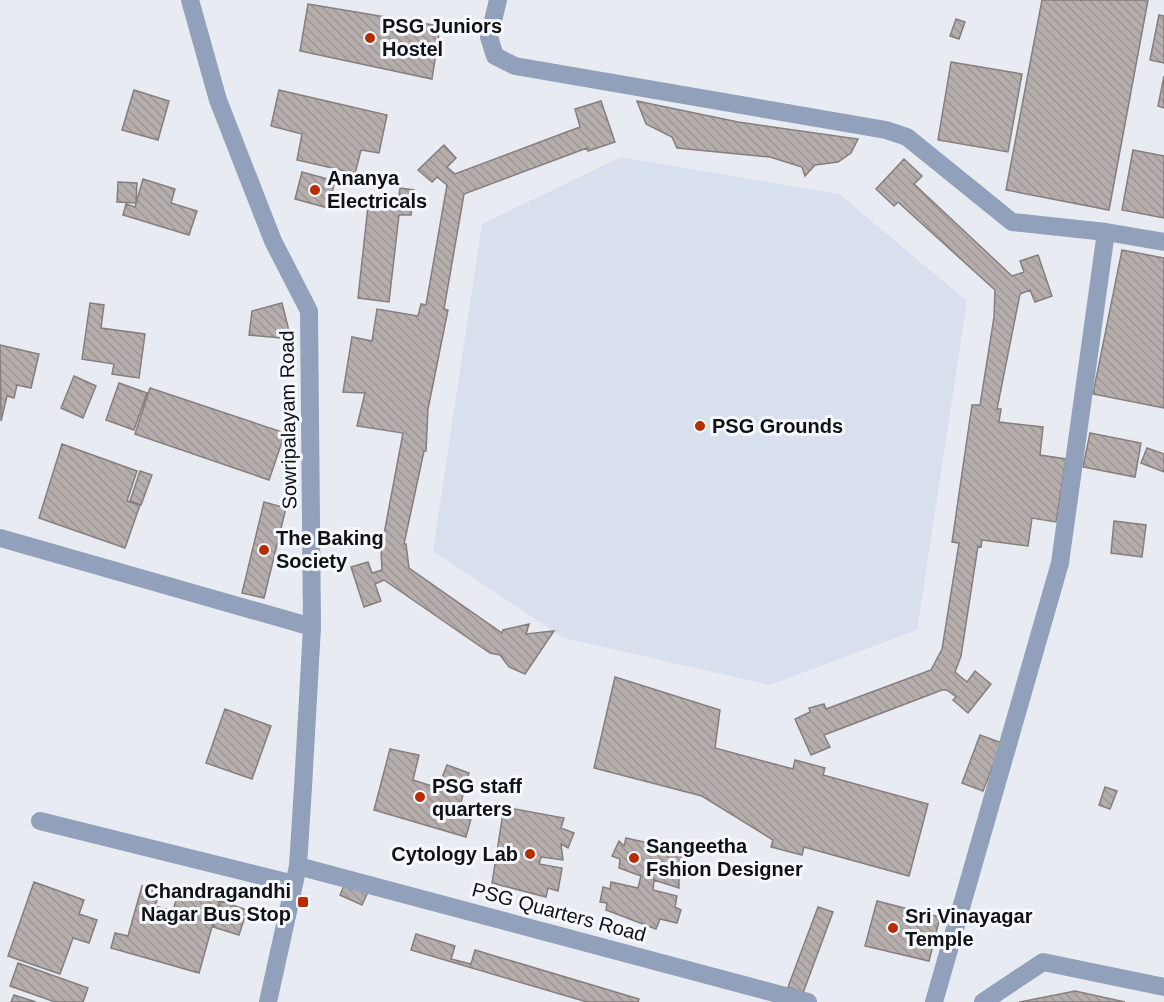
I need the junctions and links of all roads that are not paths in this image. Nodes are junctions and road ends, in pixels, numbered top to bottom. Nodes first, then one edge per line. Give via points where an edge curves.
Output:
1 (190, 0) edge
2 (498, 0) edge
3 (1106, 232) junction
4 (1164, 242) edge
5 (0, 538) edge
6 (312, 627) junction
7 (40, 821) dead end
8 (298, 866) junction
9 (294, 884) junction
10 (1164, 987) edge
11 (268, 1002) edge
12 (808, 1002) edge
13 (934, 1002) edge
14 (983, 1002) edge

1 - 6 street, Sowripalayam Road via 218,100 273,241 309,311
2 - 3 street via 489,37 495,56 515,66 886,130 907,137 1012,222
3 - 4 street
3 - 13 street via 1060,563
5 - 6 street
6 - 8 street, Sowripalayam Road
7 - 9 street
8 - 9 street, Sowripalayam Road
8 - 12 street, PSG Quarters Road
9 - 11 street, Sowripalayam Road
10 - 14 street via 1044,962

